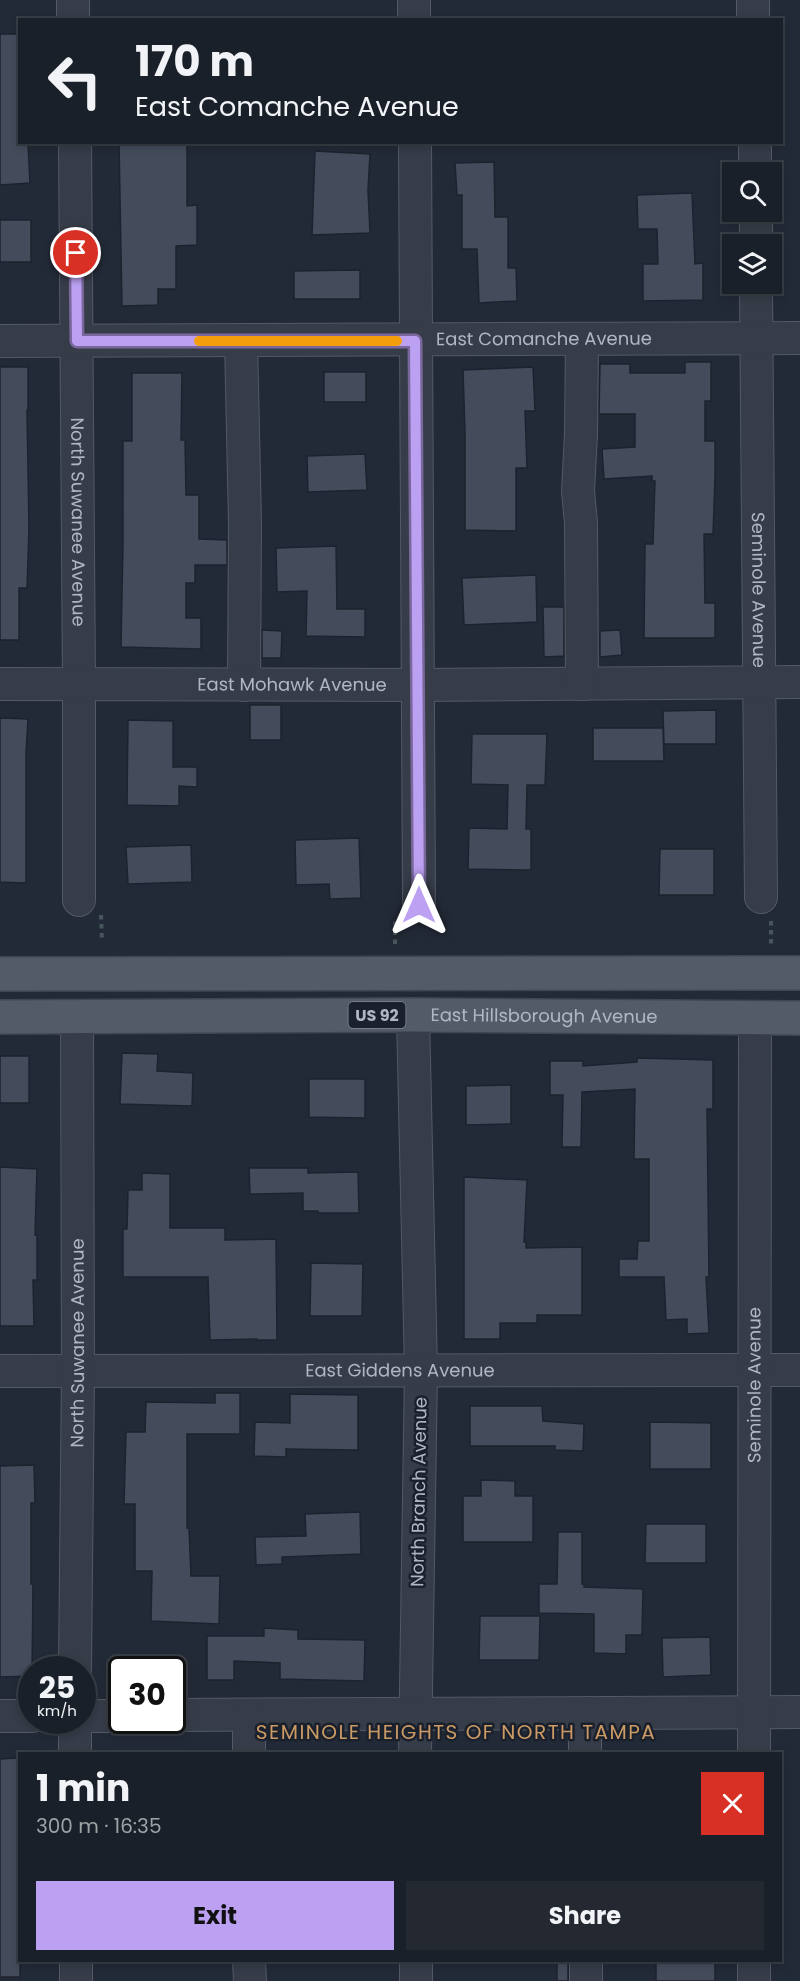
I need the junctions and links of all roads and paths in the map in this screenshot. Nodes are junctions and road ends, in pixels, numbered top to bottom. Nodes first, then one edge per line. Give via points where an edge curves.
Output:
1 (73, 0) edge
2 (414, 0) edge
3 (753, 0) edge
4 (73, 18) edge
5 (414, 18) edge
6 (753, 18) edge
7 (75, 144) edge
8 (415, 144) edge
9 (755, 144) edge
10 (755, 162) edge
11 (756, 294) edge
12 (757, 338) junction
13 (800, 338) edge
14 (582, 339) junction
15 (0, 341) edge
16 (77, 341) junction
17 (241, 341) junction
18 (415, 341) junction
19 (759, 682) junction
20 (800, 682) edge
21 (0, 684) edge
22 (582, 684) junction
23 (79, 685) junction
24 (244, 685) junction
25 (418, 685) junction
26 (761, 897) dead end
27 (79, 900) dead end
28 (419, 905) dead end
29 (800, 973) edge
30 (0, 974) edge
31 (413, 1015) junction
32 (77, 1016) junction
33 (0, 1017) edge
34 (755, 1018) junction
35 (800, 1018) edge
36 (421, 1370) junction
37 (755, 1370) junction
38 (800, 1370) edge
39 (0, 1371) edge
40 (78, 1372) junction
41 (75, 1656) edge
42 (754, 1712) junction
43 (800, 1712) edge
44 (585, 1713) junction
45 (415, 1714) junction
46 (186, 1715) edge
47 (249, 1715) junction
48 (0, 1716) edge
49 (18, 1716) edge
50 (75, 1734) edge
51 (75, 1752) edge
52 (249, 1752) edge
53 (415, 1752) edge
54 (585, 1752) edge
55 (754, 1752) edge
56 (76, 1962) edge
57 (249, 1962) edge
58 (416, 1962) edge
59 (586, 1962) edge
60 (754, 1962) edge
61 (76, 1981) edge
62 (250, 1981) edge
63 (416, 1981) edge
64 (586, 1981) edge
65 (754, 1981) edge

1 - 4 street
2 - 5 street
3 - 6 street
7 - 16 street, North Suwanee Avenue
8 - 18 street
9 - 10 street
11 - 12 street, Seminole Avenue
12 - 13 street, East Comanche Avenue
12 - 14 street, East Comanche Avenue
12 - 19 street, Seminole Avenue
14 - 18 street, East Comanche Avenue
14 - 22 street via 578,491
15 - 16 street, East Comanche Avenue
16 - 17 street, East Comanche Avenue
16 - 23 street, North Suwanee Avenue
17 - 18 street, East Comanche Avenue
17 - 24 street
18 - 25 street
19 - 20 street, East Mohawk Avenue
19 - 22 street, East Mohawk Avenue
19 - 26 street, Seminole Avenue
21 - 23 street, East Mohawk Avenue
22 - 25 street, East Mohawk Avenue
23 - 24 street, East Mohawk Avenue
23 - 27 street, North Suwanee Avenue
24 - 25 street, East Mohawk Avenue
25 - 28 street
29 - 30 main road
31 - 32 main road, East Hillsborough Avenue / US 92
31 - 34 main road, East Hillsborough Avenue / US 92
31 - 36 street, North Branch Avenue
32 - 33 main road, East Hillsborough Avenue / US 92
32 - 40 street, North Suwanee Avenue
34 - 35 main road, East Hillsborough Avenue / US 92
34 - 37 street, Seminole Avenue
36 - 37 street, East Giddens Avenue
36 - 40 street, East Giddens Avenue
36 - 45 street, North Branch Avenue
37 - 38 street, East Giddens Avenue
37 - 42 street, Seminole Avenue
39 - 40 street, East Giddens Avenue
40 - 41 street, North Suwanee Avenue
42 - 43 street
42 - 44 street
42 - 55 street, Seminole Avenue
44 - 45 street
44 - 54 street
45 - 47 street
45 - 53 street, North Branch Avenue
46 - 47 street
47 - 52 street
48 - 49 street
50 - 51 street
56 - 61 street
57 - 62 street
58 - 63 street
59 - 64 street
60 - 65 street

